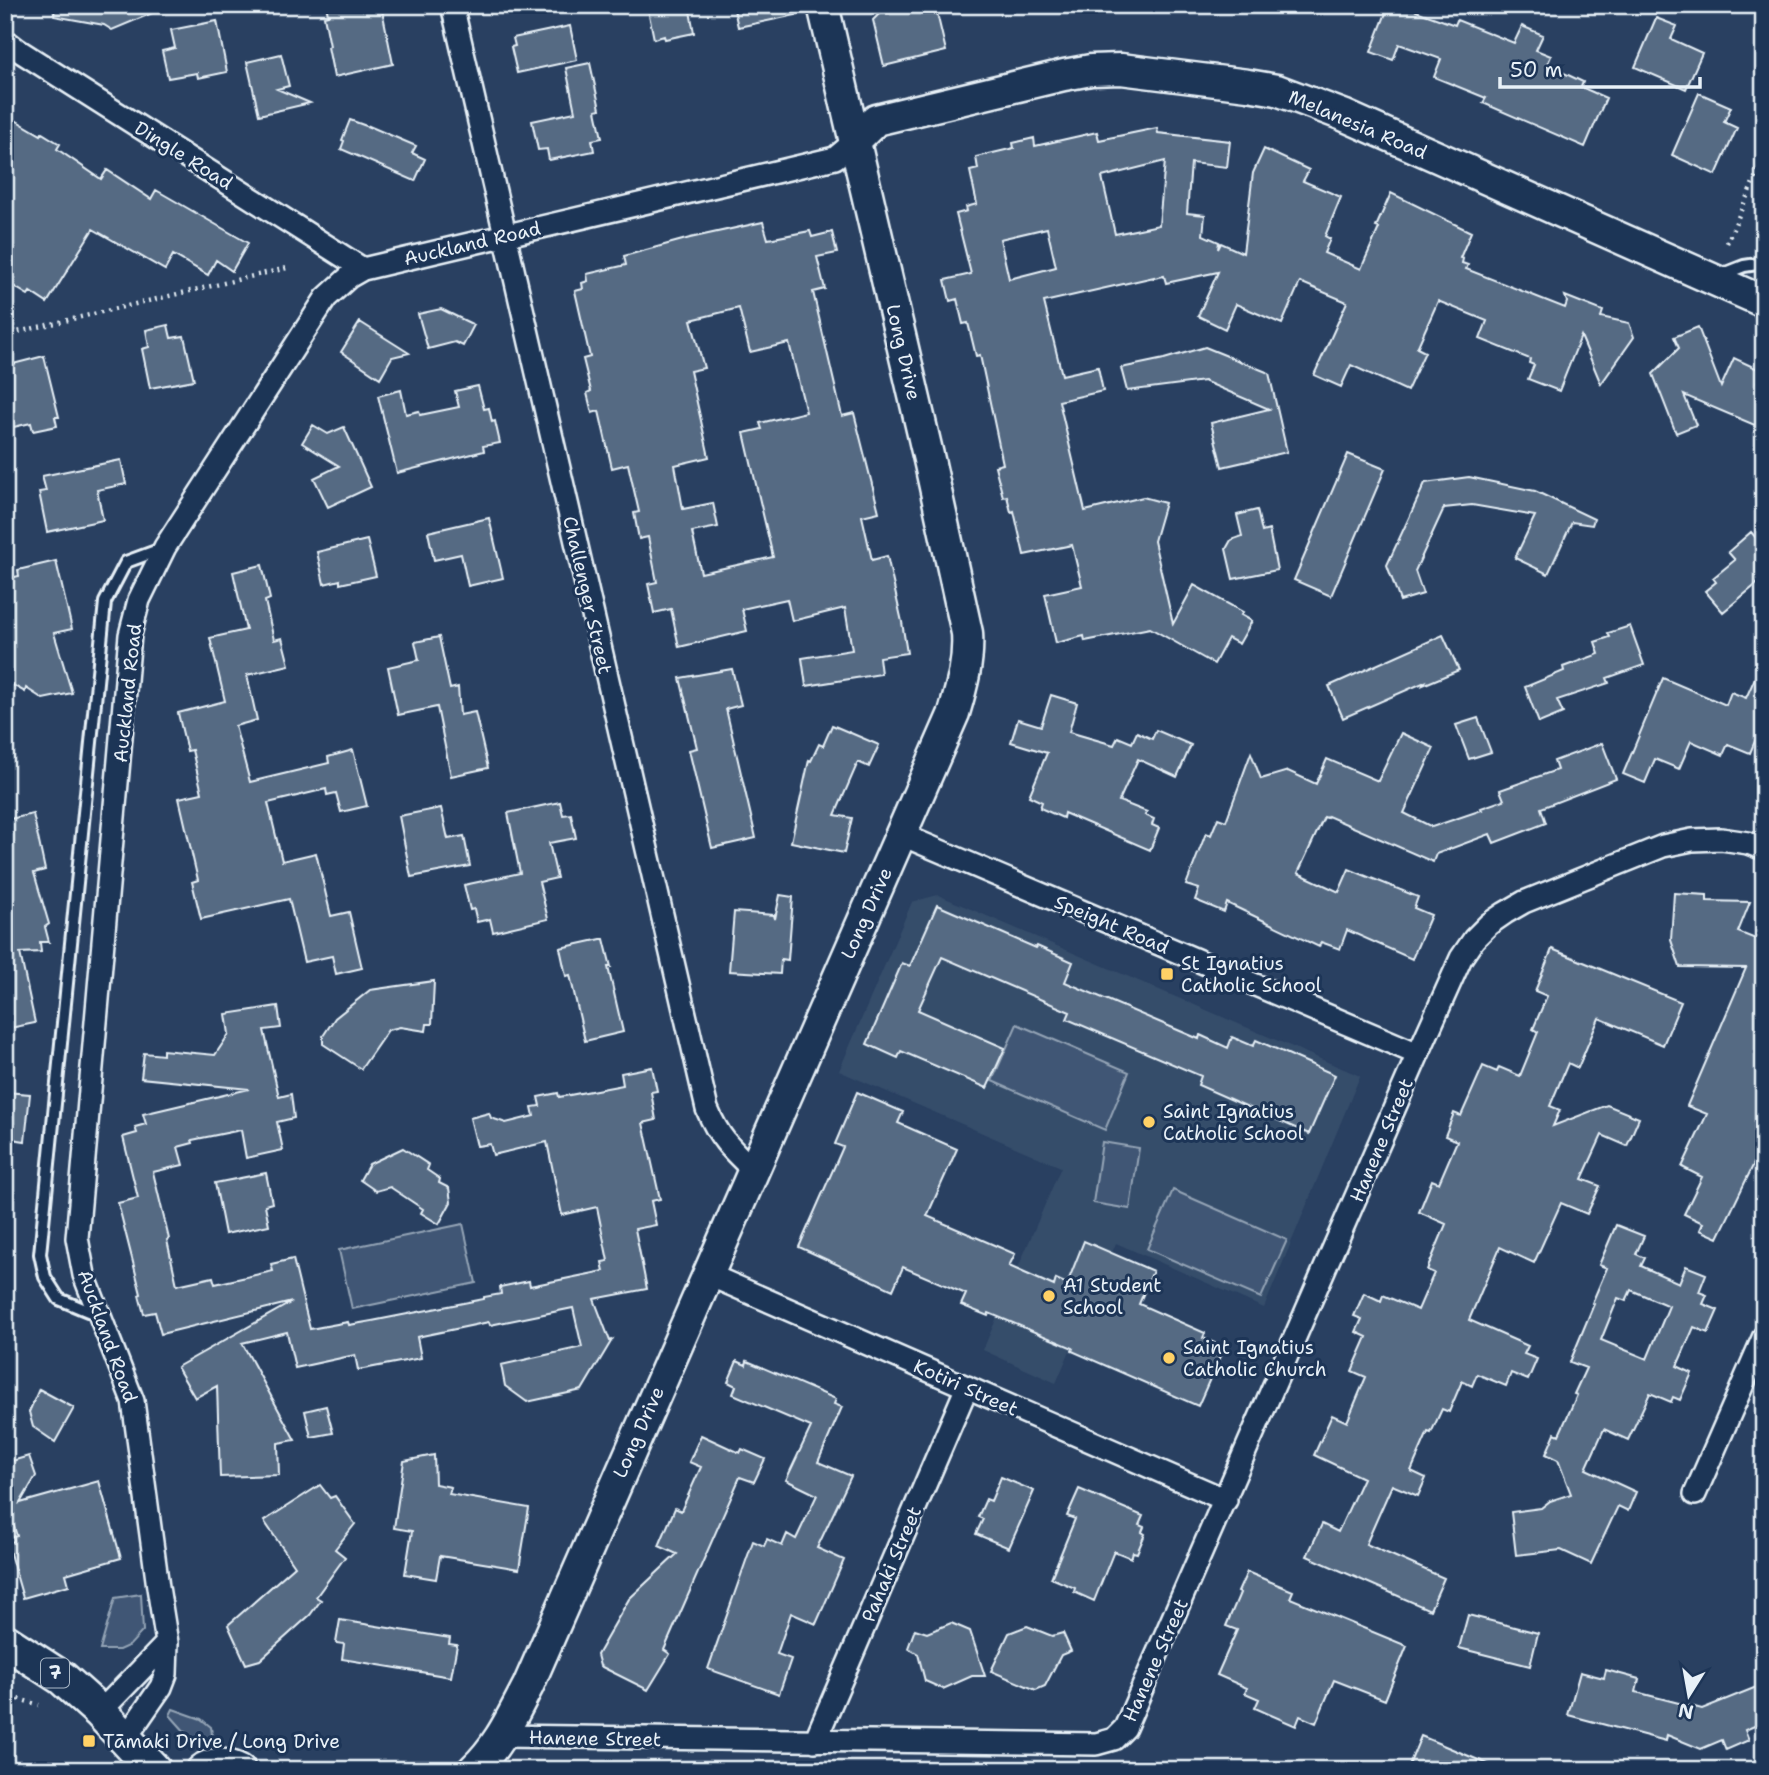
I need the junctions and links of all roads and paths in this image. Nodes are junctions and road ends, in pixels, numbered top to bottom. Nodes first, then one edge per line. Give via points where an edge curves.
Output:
1 (452, 5) edge
2 (823, 5) edge
3 (5, 40) edge
4 (854, 142) junction
5 (1764, 157) edge
6 (505, 236) junction
7 (1727, 243) dead end
8 (1764, 263) edge
9 (287, 268) dead end
10 (363, 269) junction
11 (1712, 279) junction
12 (1764, 302) edge
13 (5, 335) edge
14 (165, 547) junction
15 (900, 834) junction
16 (1764, 849) edge
17 (1418, 1054) junction
18 (753, 1170) junction
19 (707, 1274) junction
20 (102, 1317) junction
21 (1764, 1336) edge
22 (967, 1387) junction
23 (1695, 1494) dead end
24 (1226, 1500) junction
25 (5, 1641) edge
26 (167, 1643) junction
27 (5, 1695) edge
28 (39, 1705) dead end
29 (100, 1712) junction
30 (502, 1737) junction
31 (124, 1739) junction
32 (815, 1741) junction
33 (154, 1770) edge
34 (202, 1770) edge
35 (240, 1770) edge
36 (474, 1770) edge

1 - 6 street, Challenger Street
2 - 4 street, Long Drive
3 - 10 street, Dingle Road
4 - 6 street, Auckland Road via 835,158
4 - 11 street, Melanesia Road via 876,120 1091,70 1145,71 1248,85 1278,90 1342,115
4 - 15 street, Long Drive via 967,641 966,668 954,713
5 - 7 path
6 - 10 street, Auckland Road
6 - 18 street, Challenger Street via 707,1109 723,1140
8 - 11 lane
9 - 13 path
10 - 14 street, Auckland Road via 326,298
11 - 12 street, Melanesia Road
14 - 20 street, Auckland Road via 139,600 130,635 77,1238 85,1275
14 - 20 lane via 126,562 105,603 40,1254 45,1277 59,1299
15 - 17 street, Speight Road
15 - 18 street, Long Drive
16 - 17 street via 1721,839 1663,846 1505,913 1474,939 1461,958
17 - 24 street, Hanene Street
18 - 19 street, Long Drive
19 - 22 street, Kotiri Street
19 - 30 street, Long Drive
20 - 26 street, Auckland Road via 133,1401
21 - 23 street
22 - 24 street, Kotiri Street
22 - 32 street, Pahaki Street
24 - 32 street, Hanene Street via 1125,1728 1114,1739 1096,1744
25 - 29 main road, 7 via 62,1678
26 - 29 street
26 - 31 street, Auckland Road via 161,1687
27 - 28 path
29 - 31 main road, 7
30 - 32 street, Hanene Street
30 - 36 street, Long Drive
31 - 33 main road, 7
34 - 35 street via 222,1764

